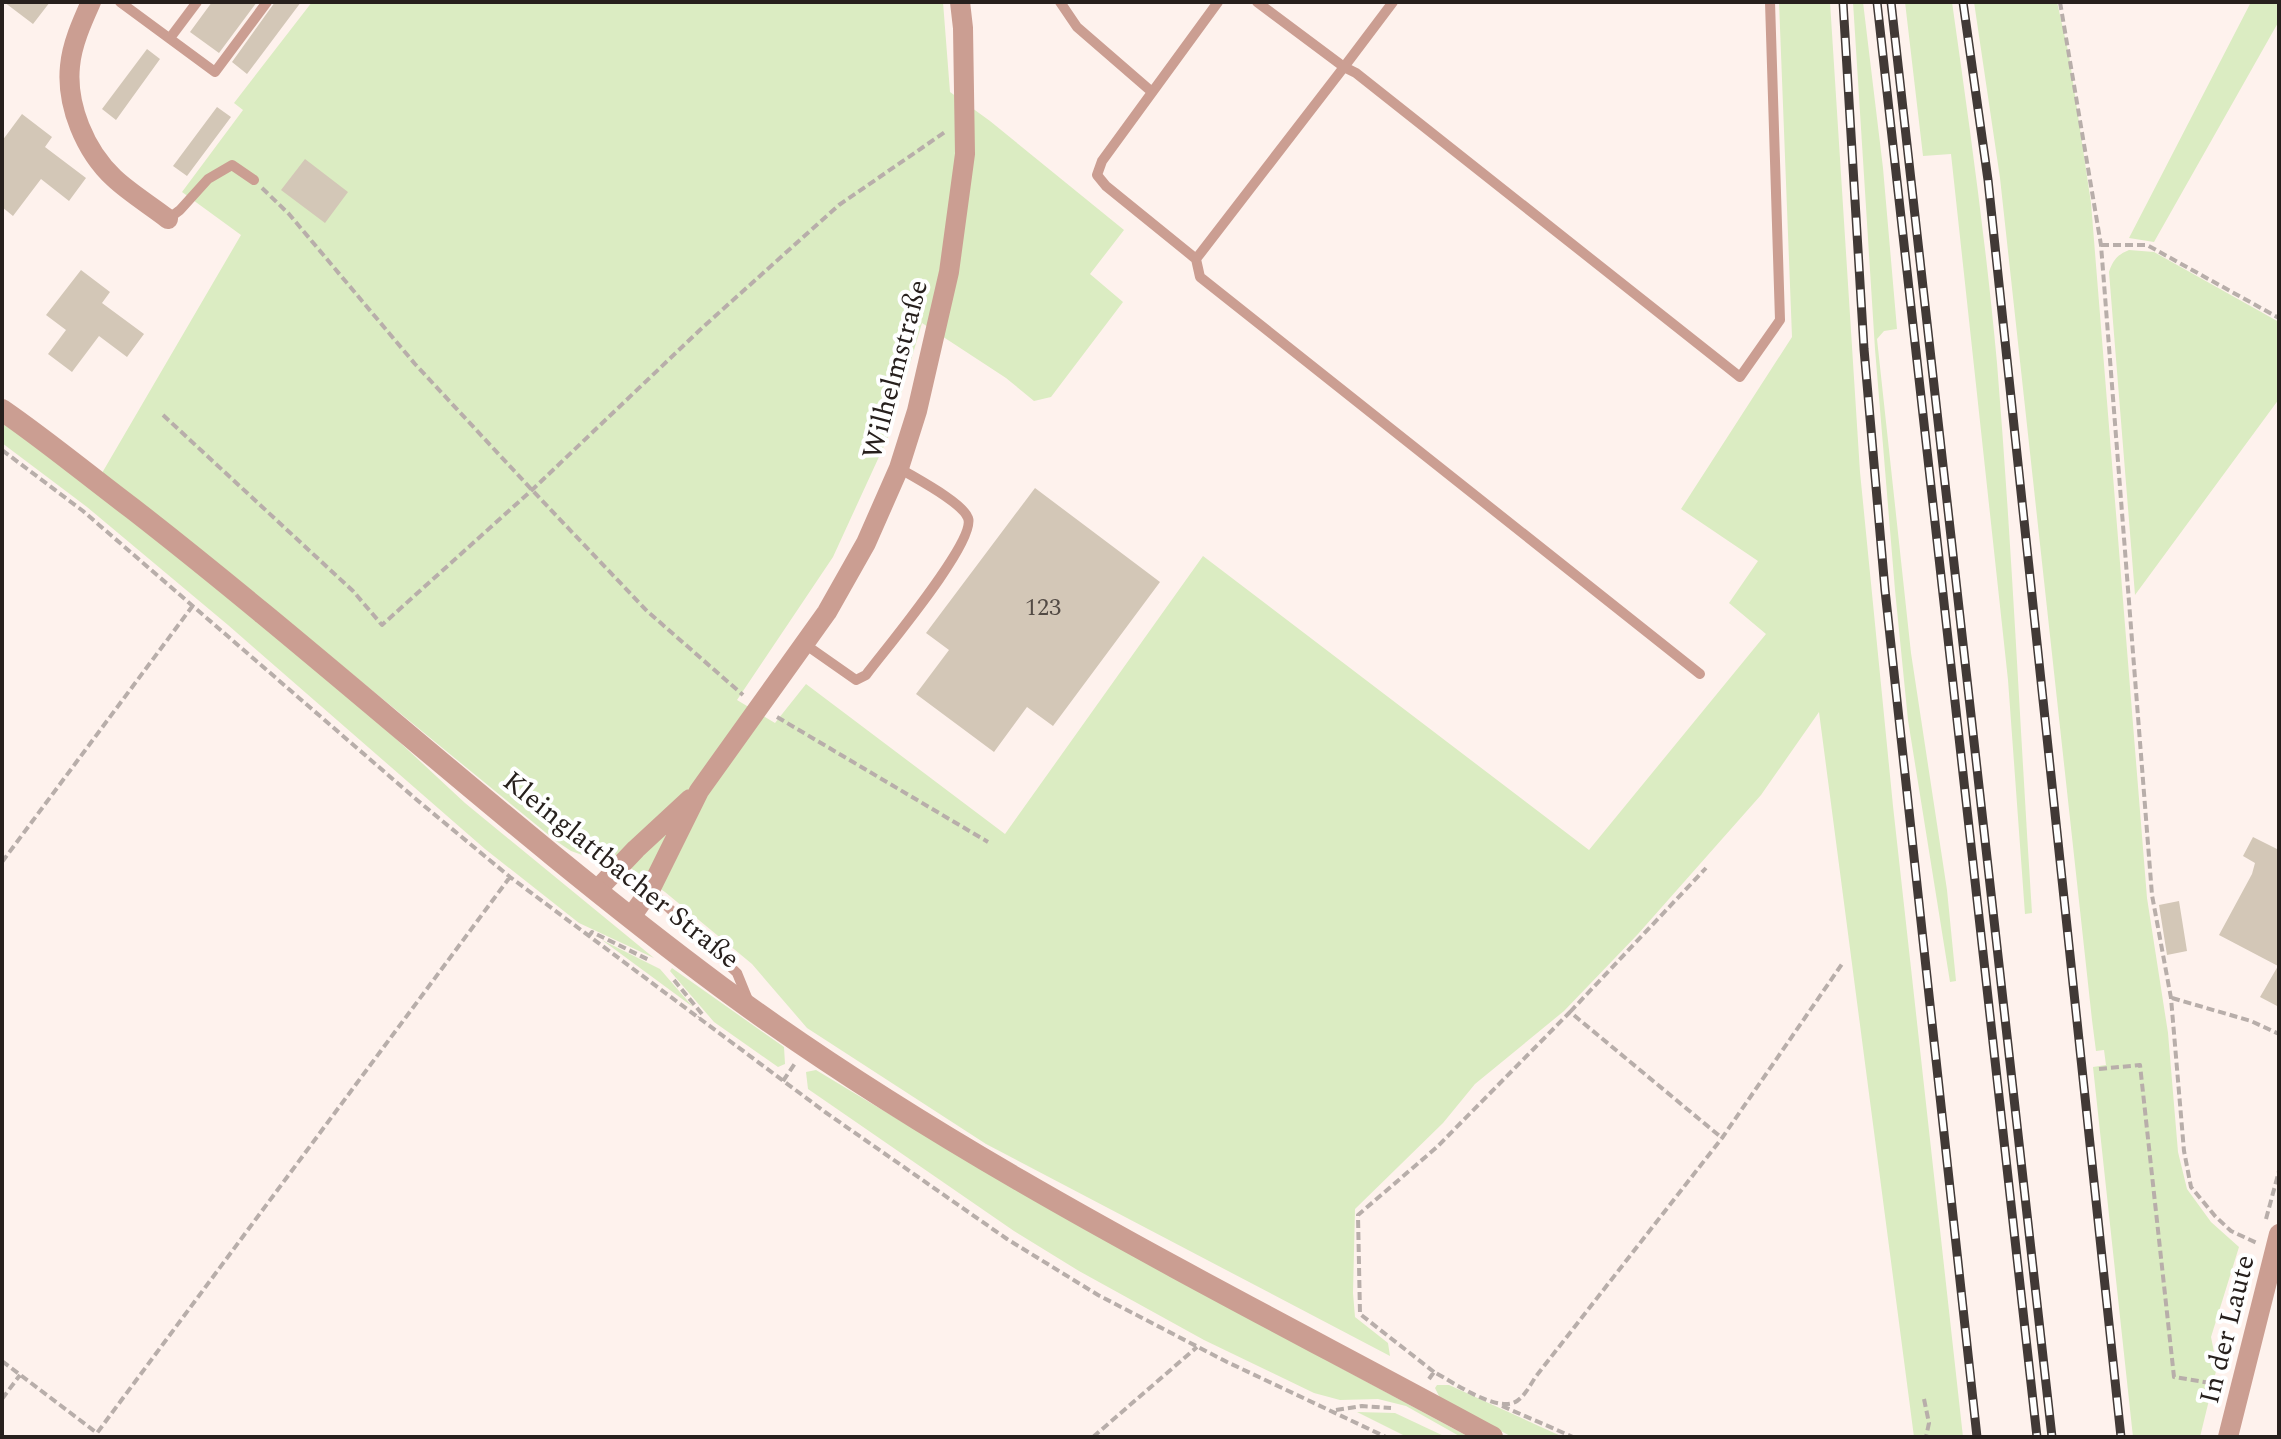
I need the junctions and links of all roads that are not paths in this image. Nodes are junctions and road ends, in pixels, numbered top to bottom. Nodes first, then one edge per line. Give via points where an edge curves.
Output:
1 (91, 2) edge
2 (120, 2) edge
3 (197, 2) edge
4 (267, 2) edge
5 (960, 2) edge
6 (1060, 2) edge
7 (1218, 2) edge
8 (1257, 2) edge
9 (1393, 2) edge
10 (1770, 2) edge
11 (170, 38) junction
12 (1344, 67) junction
13 (1152, 92) junction
14 (254, 180) road end
15 (168, 219) joint
16 (1196, 259) junction
17 (2, 410) edge
18 (899, 468) junction
19 (806, 645) junction
20 (1700, 674) dead end
21 (699, 791) junction
22 (597, 890) junction
23 (650, 890) junction
24 (631, 917) junction
25 (752, 1009) junction
26 (2271, 1232) edge
27 (1492, 1437) edge
28 (2228, 1437) edge

1 - 15 street via 70,67 73,106 97,159
2 - 11 lane
3 - 11 lane
4 - 11 lane via 215,72
5 - 18 street, Wilhelmstraße via 965,154 949,272
6 - 13 lane via 1077,27
7 - 13 lane
8 - 12 lane
9 - 12 lane
10 - 12 lane via 1780,320 1740,377
12 - 16 lane
13 - 16 lane via 1097,175
14 - 15 lane via 232,165 208,179
16 - 20 lane via 1200,277
17 - 22 street, Kleinglattbacher Straße via 216,574
18 - 19 street, Wilhelmstraße via 866,543
18 - 19 lane via 959,507 969,519 969,533 866,675 856,680
19 - 21 street, Wilhelmstraße
21 - 22 street, Wilhelmstraße
21 - 23 street, Wilhelmstraße
22 - 24 street, Kleinglattbacher Straße
23 - 24 street, Wilhelmstraße
23 - 25 lane via 737,973
24 - 25 street, Kleinglattbacher Straße
25 - 27 street, Kleinglattbacher Straße via 977,1157
26 - 28 street, In der Laute

